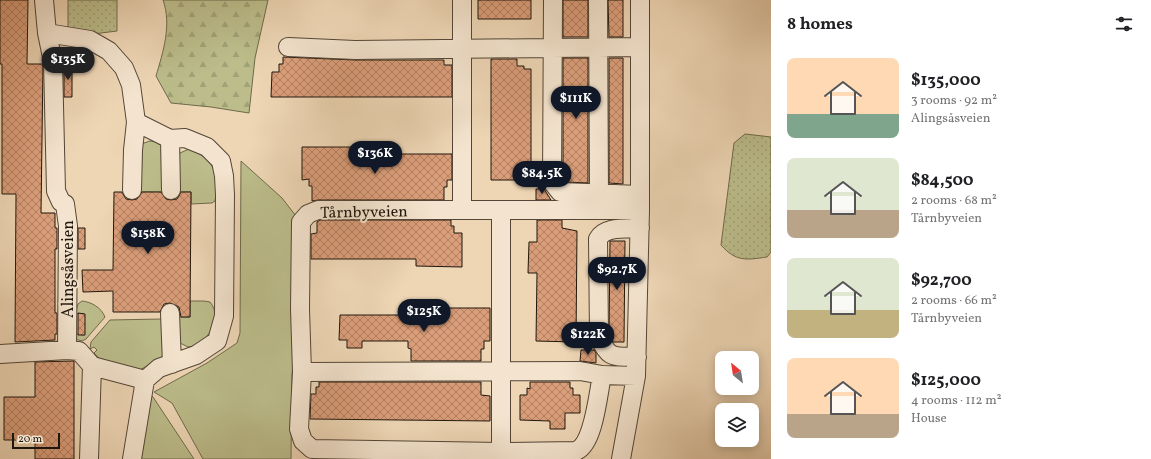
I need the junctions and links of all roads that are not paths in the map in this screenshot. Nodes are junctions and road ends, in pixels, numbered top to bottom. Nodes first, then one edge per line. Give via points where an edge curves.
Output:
1 (44, 0) edge
2 (462, 0) edge
3 (553, 0) edge
4 (598, 0) edge
5 (640, 0) edge
6 (47, 33) junction
7 (288, 47) dead end
8 (598, 47) junction
9 (639, 47) junction
10 (464, 49) junction
11 (552, 49) junction
12 (136, 122) junction
13 (170, 139) junction
14 (132, 190) dead end
15 (172, 190) dead end
16 (599, 193) junction
17 (640, 202) junction
18 (462, 210) junction
19 (501, 210) junction
20 (640, 228) junction
21 (170, 313) dead end
22 (67, 350) junction
23 (0, 354) edge
24 (637, 357) junction
25 (172, 364) junction
26 (92, 366) junction
27 (500, 371) junction
28 (302, 372) junction
29 (602, 375) junction
30 (636, 376) junction
31 (145, 380) junction
32 (501, 452) junction
33 (89, 459) edge
34 (132, 459) edge
35 (620, 459) edge

1 - 6 street, Alingsåsveien
2 - 10 street
3 - 11 street
4 - 8 street
5 - 9 street
6 - 12 street via 90,40 117,58 131,85
6 - 22 street, Alingsåsveien via 54,62 56,191 61,202 65,204 68,226
7 - 10 street via 355,50
8 - 9 street
8 - 11 street
8 - 16 street
9 - 17 street
10 - 11 street
10 - 18 street
11 - 16 street via 552,182 560,192
12 - 13 street
12 - 14 street
13 - 15 street
13 - 25 street via 185,138 207,147 221,161 225,195 224,316 217,341 196,355
16 - 17 street
17 - 19 street, Tårnbyveien
17 - 20 street
18 - 19 street, Tårnbyveien
18 - 28 street, Tårnbyveien via 318,210 308,214 301,222
19 - 27 street
20 - 24 street
20 - 24 street via 608,230 601,234 598,240 599,337 605,351 613,356
21 - 25 street
22 - 23 street
22 - 26 street via 79,351
24 - 30 street
25 - 31 street via 159,368
26 - 31 street
26 - 33 street
27 - 28 street
27 - 29 street via 580,371
27 - 32 street
28 - 32 street, Tårnbyveien via 299,429 303,441 312,449
29 - 30 street
29 - 32 street, Tårnbyveien via 590,434 580,450
30 - 35 street
31 - 34 street

